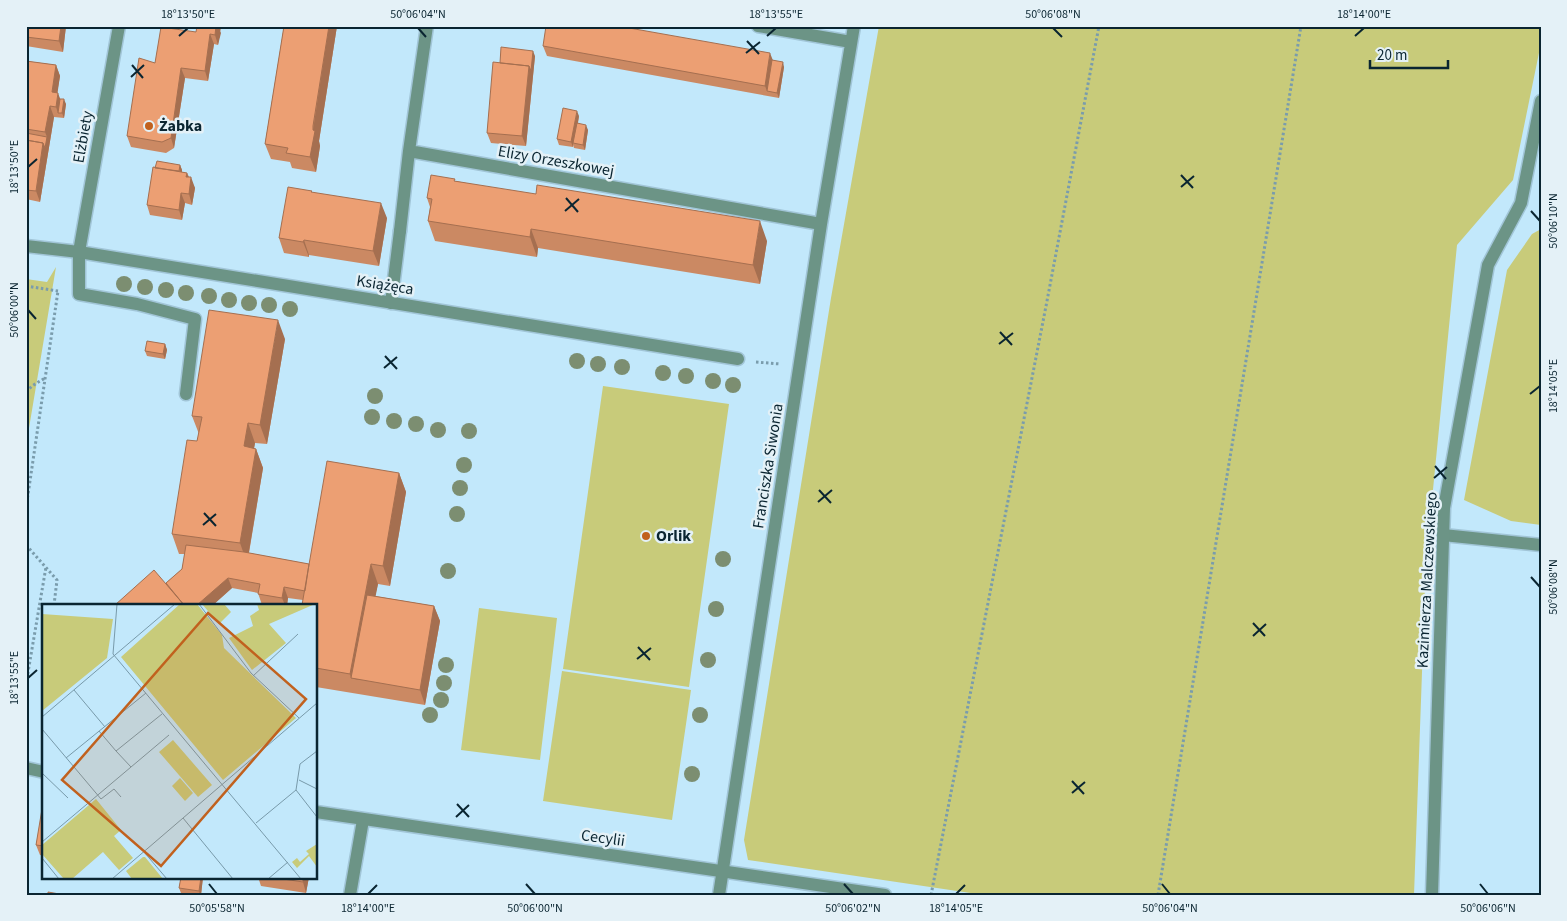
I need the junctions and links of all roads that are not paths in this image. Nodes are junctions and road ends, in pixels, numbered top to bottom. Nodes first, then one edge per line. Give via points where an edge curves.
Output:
1 (119, 26) edge
2 (427, 26) edge
3 (758, 26) edge
4 (854, 26) edge
5 (851, 42) junction
6 (1541, 101) edge
7 (409, 152) junction
8 (821, 224) junction
9 (26, 246) edge
10 (79, 252) junction
11 (391, 303) junction
12 (738, 359) road end
13 (186, 394) dead end
14 (1443, 535) junction
15 (1541, 545) edge
16 (26, 768) edge
17 (42, 772) edge
18 (318, 812) edge
19 (363, 820) junction
20 (722, 872) junction
21 (350, 895) edge
22 (719, 895) edge
23 (885, 895) edge
24 (1432, 895) edge

1 - 10 street, Elżbiety
2 - 7 street
3 - 5 street
4 - 5 street, Franciszka Siwonia
5 - 8 street, Franciszka Siwonia
6 - 14 street, Kazimierza Malczewskiego via 1521,204 1488,265 1444,508
7 - 8 street, Elizy Orzeszkowej
7 - 11 street
8 - 20 street, Franciszka Siwonia
9 - 10 street, Książęca
10 - 11 street, Książęca
10 - 13 street, Elżbiety via 79,294 195,319
11 - 12 street, Książęca
14 - 15 street
14 - 24 street, Kazimierza Malczewskiego
16 - 17 street
18 - 19 street, Cecylii
19 - 20 street, Cecylii
19 - 21 street
20 - 22 street, Franciszka Siwonia
20 - 23 street, Cecylii

